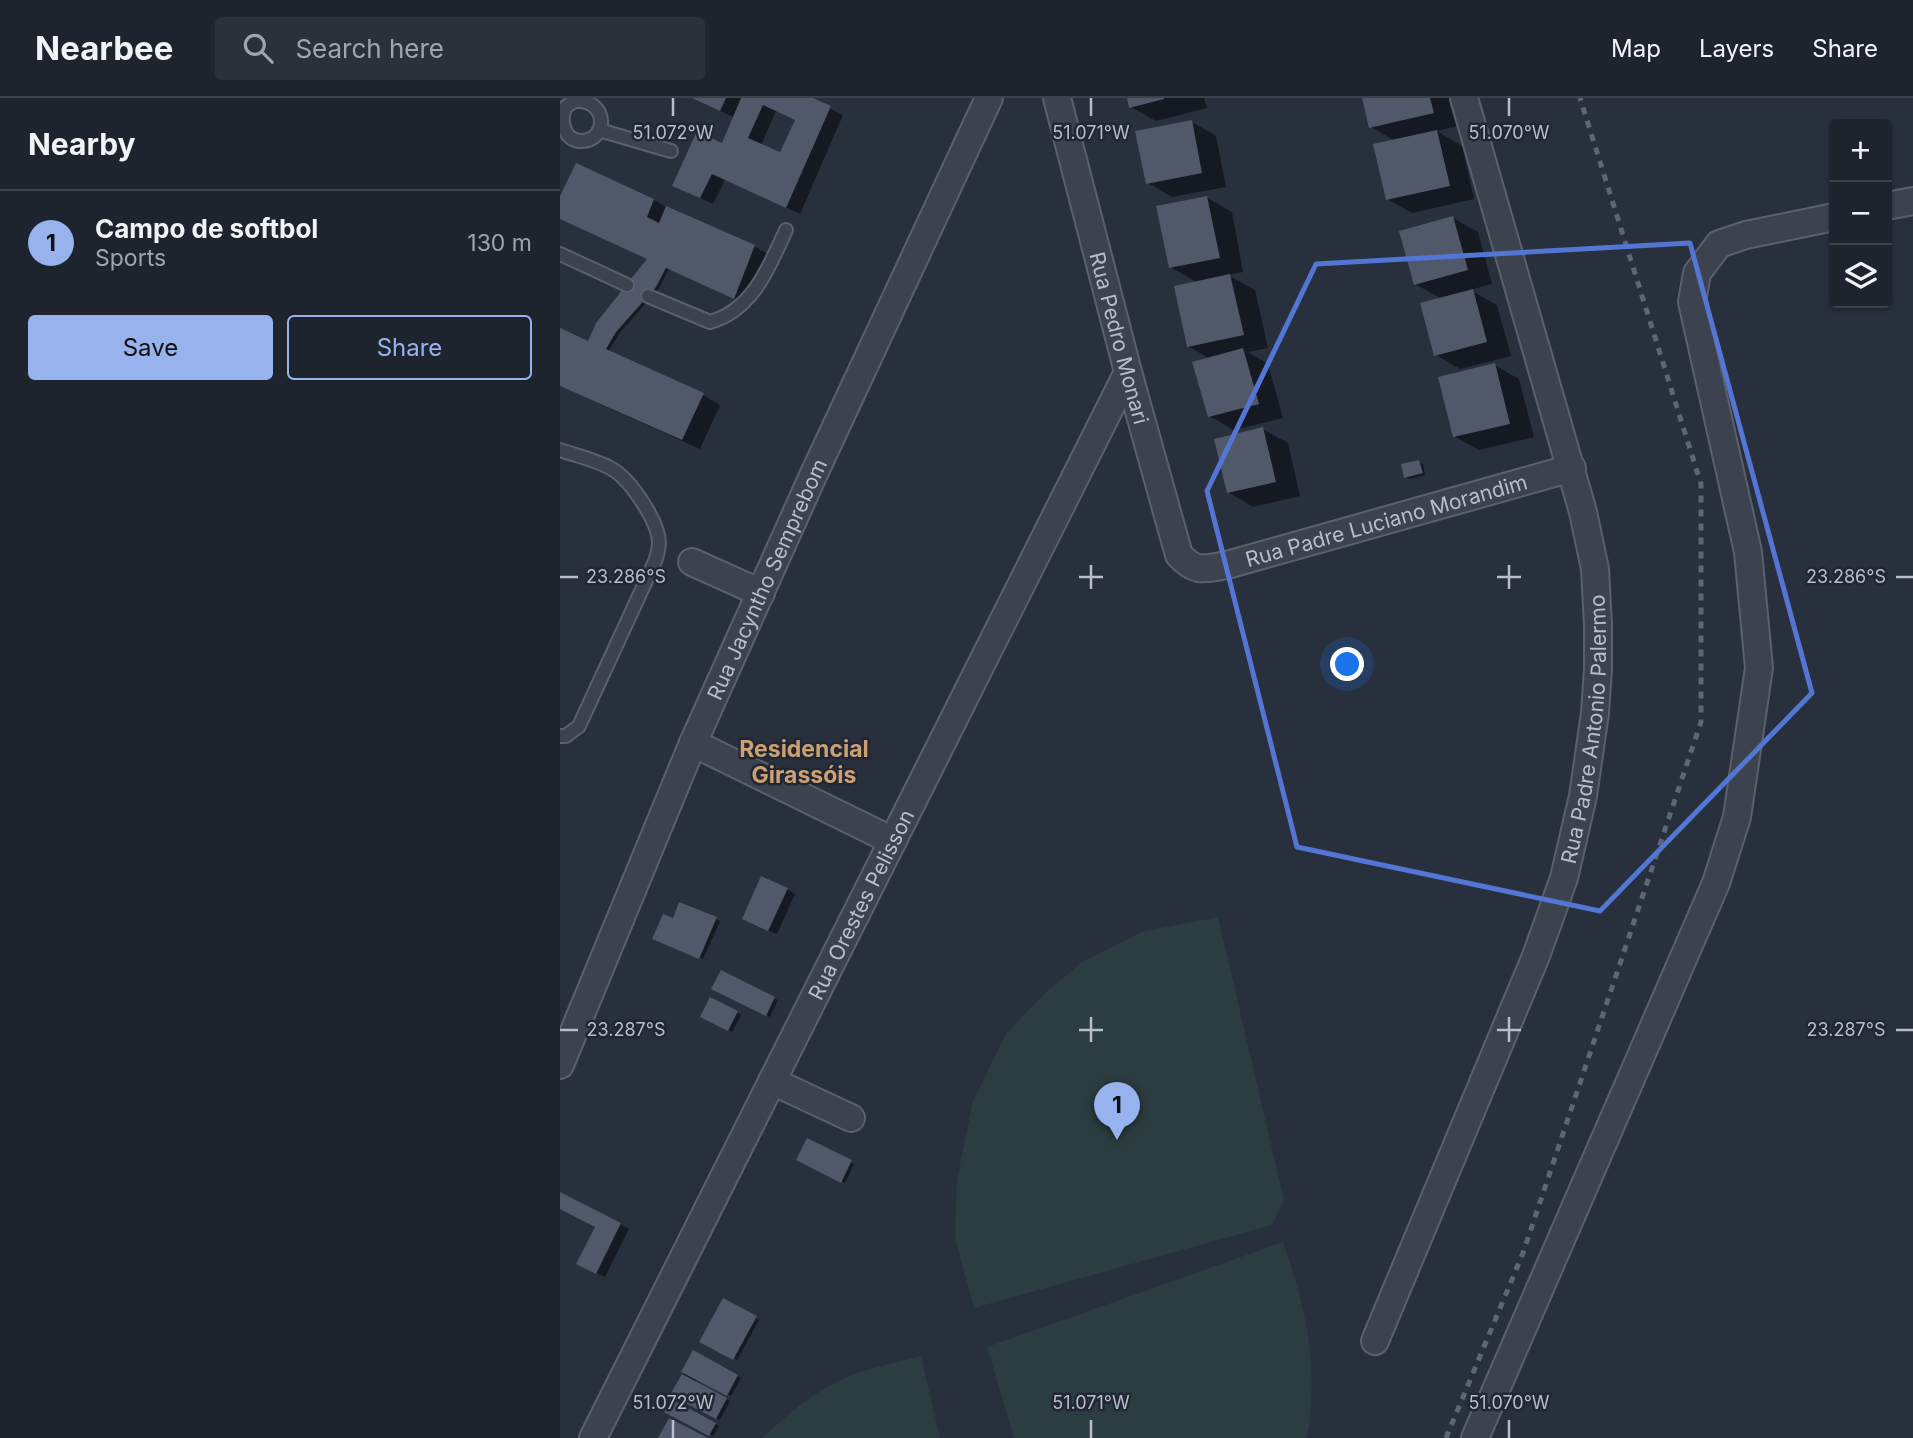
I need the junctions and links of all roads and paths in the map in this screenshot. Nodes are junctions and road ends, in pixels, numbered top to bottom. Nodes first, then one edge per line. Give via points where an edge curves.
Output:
1 (989, 98) edge
2 (1057, 98) edge
3 (1464, 98) edge
4 (567, 109) edge
5 (599, 130) junction
6 (671, 151) dead end
7 (1913, 201) edge
8 (1892, 205) edge
9 (1829, 218) edge
10 (786, 230) dead end
11 (560, 254) edge
12 (627, 285) dead end
13 (648, 296) dead end
14 (1128, 372) junction
15 (560, 450) edge
16 (1572, 468) junction
17 (692, 562) dead end
18 (1199, 569) joint
19 (761, 593) junction
20 (560, 736) edge
21 (693, 743) junction
22 (893, 841) junction
23 (560, 1065) edge
24 (772, 1081) junction
25 (851, 1118) dead end
26 (1375, 1342) dead end
27 (593, 1438) edge
28 (1475, 1438) edge

1 - 19 street, Rua Jacyntho Semprebom
2 - 14 street, Rua Pedro Monari
3 - 16 street, Rua Padre Antonio Palermo
4 - 5 lane via 589,102 599,111
4 - 5 lane via 565,134 577,140 590,139
5 - 6 lane
7 - 8 street
9 - 28 street via 1719,244 1697,273 1692,302 1748,552 1759,668 1737,817 1716,883
10 - 13 lane via 754,292 730,315 710,322
11 - 12 lane
14 - 18 street, Rua Pedro Monari via 1179,555
14 - 22 street, Rua Orestes Pelisson
15 - 20 lane via 614,469 644,505 659,541 656,559 579,726
16 - 18 street, Rua Padre Luciano Morandim
16 - 26 street, Rua Padre Antonio Palermo via 1595,569 1598,625 1595,713 1583,796 1564,878 1536,956
17 - 19 street
19 - 21 street, Rua Jacyntho Semprebom
21 - 22 street
21 - 23 street, Rua Jacyntho Semprebom
22 - 24 street, Rua Orestes Pelisson
24 - 25 street
24 - 27 street, Rua Orestes Pelisson

